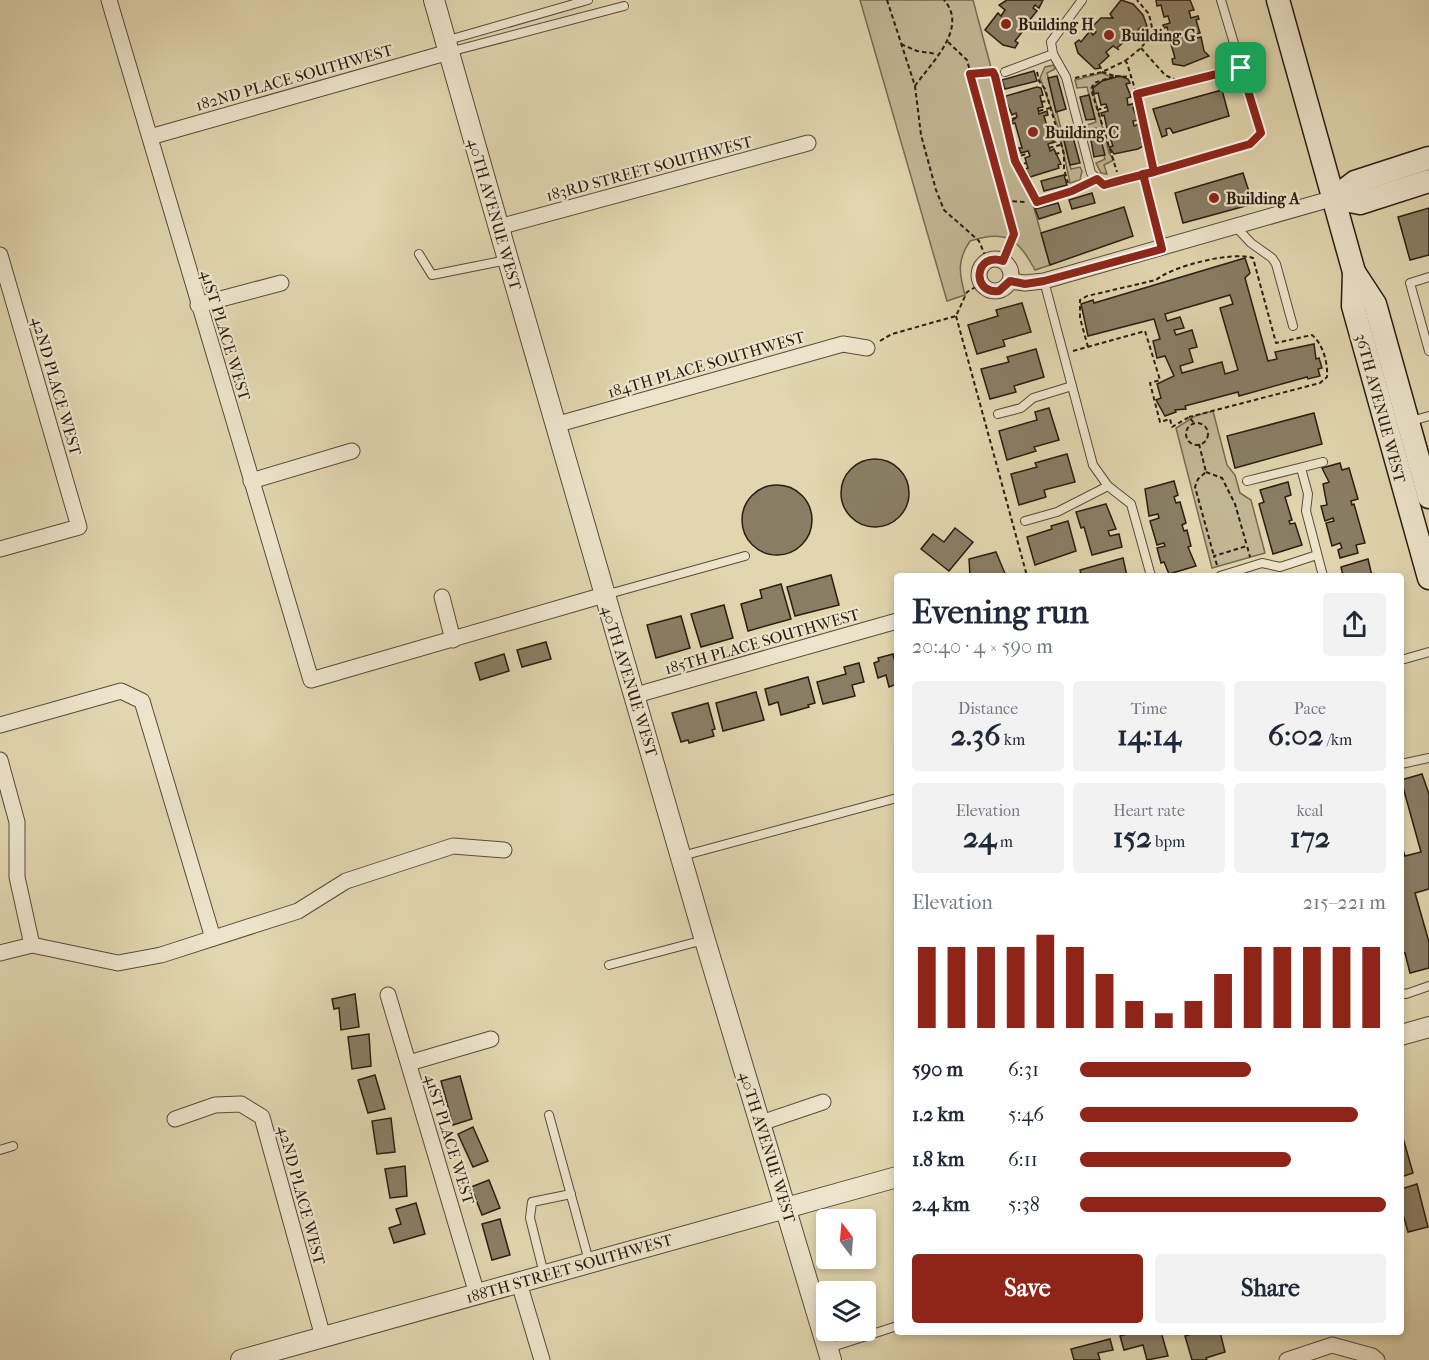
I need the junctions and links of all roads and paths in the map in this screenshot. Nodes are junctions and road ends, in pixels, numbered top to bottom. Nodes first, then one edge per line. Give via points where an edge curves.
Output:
1 (110, 0) edge
2 (434, 0) edge
3 (588, 0) edge
4 (887, 0) edge
5 (944, 0) edge
6 (1082, 0) edge
7 (1137, 0) edge
8 (1221, 0) edge
9 (1278, 0) edge
10 (624, 6) dead end
11 (948, 42) junction
12 (901, 44) junction
13 (447, 46) junction
14 (1141, 48) junction
15 (938, 54) junction
16 (1053, 54) junction
17 (1125, 61) junction
18 (1035, 62) junction
19 (1241, 68) junction
20 (993, 72) junction
21 (1005, 72) joint
22 (1102, 72) junction
23 (970, 74) junction
24 (1115, 76) junction
25 (1133, 78) junction
26 (1067, 79) junction
27 (1180, 82) junction
28 (915, 86) junction
29 (1137, 94) junction
30 (1048, 101) junction
31 (1041, 102) dead end
32 (1107, 107) dead end
33 (1050, 108) junction
34 (1097, 110) junction
35 (1011, 111) dead end
36 (1039, 111) dead end
37 (1002, 113) junction
38 (1017, 117) dead end
39 (1005, 122) junction
40 (1113, 129) dead end
41 (1103, 131) junction
42 (150, 137) junction
43 (808, 143) dead end
44 (1060, 145) junction
45 (1049, 148) dead end
46 (1063, 152) junction
47 (1029, 153) dead end
48 (1055, 154) dead end
49 (1014, 158) junction
50 (1429, 158) edge
51 (1026, 163) dead end
52 (1017, 166) junction
53 (1154, 172) junction
54 (1143, 174) junction
55 (1097, 179) junction
56 (1120, 180) junction
57 (1429, 181) edge
58 (1069, 192) junction
59 (1334, 198) junction
60 (1005, 201) junction
61 (1037, 202) junction
62 (499, 227) junction
63 (1236, 227) junction
64 (1162, 249) junction
65 (419, 254) dead end
66 (0, 255) edge
67 (508, 259) junction
68 (987, 260) junction
69 (1003, 261) junction
70 (1429, 277) edge
71 (1010, 281) junction
72 (1044, 281) junction
73 (281, 283) dead end
74 (981, 284) junction
75 (5, 292) edge
76 (198, 305) junction
77 (956, 316) junction
78 (1293, 326) dead end
79 (1088, 347) junction
80 (867, 348) joint
81 (1429, 351) edge
82 (1064, 354) junction
83 (1072, 386) junction
84 (998, 414) dead end
85 (1189, 417) junction
86 (1408, 422) edge
87 (1194, 423) junction
88 (555, 425) junction
89 (1199, 444) junction
90 (352, 451) dead end
91 (1323, 462) dead end
92 (1301, 468) junction
93 (1206, 472) junction
94 (251, 481) junction
95 (1247, 481) dead end
96 (1108, 486) junction
97 (1429, 497) edge
98 (1025, 521) dead end
99 (1247, 546) junction
100 (0, 549) edge
101 (1317, 555) junction
102 (745, 556) dead end
103 (1215, 556) junction
104 (1251, 559) dead end
105 (1219, 572) edge
106 (1026, 573) edge
107 (1149, 573) edge
108 (1322, 573) edge
109 (1429, 578) edge
110 (604, 595) junction
111 (442, 597) dead end
112 (894, 622) edge
113 (453, 640) junction
114 (1429, 652) edge
115 (1404, 659) edge
116 (636, 695) junction
117 (0, 725) edge
118 (1429, 758) edge
119 (0, 760) edge
120 (1404, 763) edge
121 (894, 799) edge
122 (504, 850) dead end
123 (682, 856) junction
124 (213, 938) junction
125 (705, 939) junction
126 (32, 945) junction
127 (0, 953) edge
128 (609, 964) dead end
129 (1429, 986) edge
130 (1404, 994) edge
131 (388, 995) dead end
132 (1429, 1027) edge
133 (1404, 1034) edge
134 (491, 1039) dead end
135 (409, 1063) junction
136 (823, 1102) dead end
137 (549, 1114) dead end
138 (175, 1119) dead end
139 (761, 1123) junction
140 (12, 1146) dead end
141 (0, 1150) edge
142 (894, 1178) edge
143 (571, 1194) junction
144 (787, 1208) junction
145 (590, 1263) junction
146 (544, 1275) junction
147 (519, 1282) junction
148 (477, 1294) junction
149 (894, 1327) edge
150 (323, 1337) junction
151 (829, 1354) edge
152 (241, 1360) edge
153 (542, 1360) edge
154 (1287, 1360) edge
155 (1377, 1360) edge

1 - 42 street, 41ST PLACE WEST
2 - 13 street, 40TH AVENUE WEST
3 - 13 lane
4 - 12 path
5 - 11 path via 952,16
6 - 16 lane via 1051,42
7 - 14 path via 1149,14 1153,32
8 - 19 lane
9 - 59 main road, 36TH AVENUE WEST
10 - 13 lane
11 - 15 path
11 - 23 path via 967,60
12 - 15 path
12 - 28 path
13 - 42 street, 182ND PLACE SOUTHWEST
13 - 62 street, 40TH AVENUE WEST
14 - 17 path
14 - 27 path via 1165,75
15 - 28 path
16 - 18 lane
16 - 26 lane
17 - 22 path
17 - 25 path
18 - 21 lane
18 - 30 path
19 - 27 path
19 - 53 lane via 1261,133 1250,144
20 - 21 path
20 - 23 path
20 - 37 path
22 - 24 path
22 - 26 path
23 - 60 path
24 - 25 path
24 - 34 path via 1092,87
25 - 29 path
26 - 55 lane via 1091,173
27 - 29 path
28 - 68 path via 921,135 944,210 979,241
29 - 53 path
30 - 31 path
30 - 33 path
32 - 34 path
33 - 36 path
33 - 44 path
34 - 41 path
35 - 37 path
37 - 39 path
38 - 39 path
39 - 49 path
40 - 41 path
41 - 56 path
42 - 76 street, 41ST PLACE WEST
43 - 62 street, 183RD STREET SOUTHWEST
44 - 45 path
44 - 46 path
46 - 48 path
46 - 58 path
47 - 49 path
49 - 52 path
50 - 59 main road via 1354,182
51 - 52 path
52 - 61 path
53 - 54 lane
54 - 56 lane
54 - 64 lane
55 - 56 lane via 1104,185
55 - 58 lane
57 - 59 main road via 1360,203
58 - 61 lane
59 - 63 street
59 - 86 main road, 36TH AVENUE WEST via 1354,272 1375,304
60 - 61 path
60 - 69 path via 1014,234
62 - 67 street, 40TH AVENUE WEST
63 - 64 street
63 - 78 lane via 1276,264
64 - 72 street
65 - 67 lane via 432,276
66 - 75 street, 42ND PLACE WEST
67 - 88 street, 40TH AVENUE WEST
68 - 69 street
68 - 74 street via 980,269
69 - 71 street via 1010,270
70 - 81 lane via 1410,283
71 - 72 street
71 - 74 street via 994,291
72 - 82 lane
73 - 76 street
74 - 77 path via 967,292
75 - 100 street, 42ND PLACE WEST via 79,527
76 - 94 street, 41ST PLACE WEST
77 - 80 path via 892,334
77 - 106 path
79 - 82 path
79 - 85 path via 1145,331 1160,380 1150,383 1160,422 1170,419 1172,427
79 - 85 path via 1079,309 1080,300 1087,296 1156,280 1165,272 1195,263 1245,255 1253,258 1276,343 1312,335 1319,342 1327,377 1320,383
80 - 88 street, 184TH PLACE SOUTHWEST via 843,344
82 - 83 lane
83 - 84 lane
83 - 96 lane via 1093,465
85 - 87 path
86 - 97 main road, 36TH AVENUE WEST
86 - 109 main road, 36TH AVENUE WEST
87 - 89 path via 1186,436 1189,442
87 - 89 path via 1207,429 1205,440
88 - 110 street, 40TH AVENUE WEST
89 - 93 path
90 - 94 street
91 - 92 lane
92 - 95 lane
92 - 101 lane
93 - 99 path via 1221,478 1235,504
93 - 103 path via 1195,487
94 - 113 street, 41ST PLACE WEST via 311,680
96 - 98 lane via 1057,512
96 - 107 lane via 1131,504
99 - 103 path
99 - 104 path
101 - 105 lane via 1280,567 1262,563
101 - 108 lane
102 - 110 lane
103 - 105 path
110 - 113 street
110 - 116 street, 40TH AVENUE WEST
111 - 113 street
112 - 116 street, 185TH PLACE SOUTHWEST
114 - 115 lane
116 - 123 street, 40TH AVENUE WEST
117 - 124 street via 121,691 142,701
118 - 120 lane
119 - 126 street via 17,822 16,877
121 - 123 lane
122 - 124 street via 453,846 346,881 298,911
123 - 125 street, 40TH AVENUE WEST
124 - 126 street via 161,955 118,963
125 - 128 lane
125 - 139 street, 40TH AVENUE WEST
126 - 127 street
129 - 130 lane
131 - 135 street, 41ST PLACE WEST
132 - 133 street
134 - 135 street
135 - 148 street, 41ST PLACE WEST
136 - 139 street
137 - 143 lane
138 - 150 street, 42ND PLACE WEST via 215,1105 241,1104 262,1117
139 - 144 street, 40TH AVENUE WEST
140 - 141 lane
142 - 144 street, 188TH STREET SOUTHWEST
143 - 145 lane
143 - 146 lane via 532,1202 530,1218
144 - 145 street, 188TH STREET SOUTHWEST
144 - 151 street, 40TH AVENUE WEST
145 - 146 street, 188TH STREET SOUTHWEST
146 - 147 street, 188TH STREET SOUTHWEST
147 - 148 street, 188TH STREET SOUTHWEST
147 - 153 street
148 - 150 street, 188TH STREET SOUTHWEST
149 - 151 lane
150 - 152 street, 188TH STREET SOUTHWEST
154 - 155 street via 1332,1345

